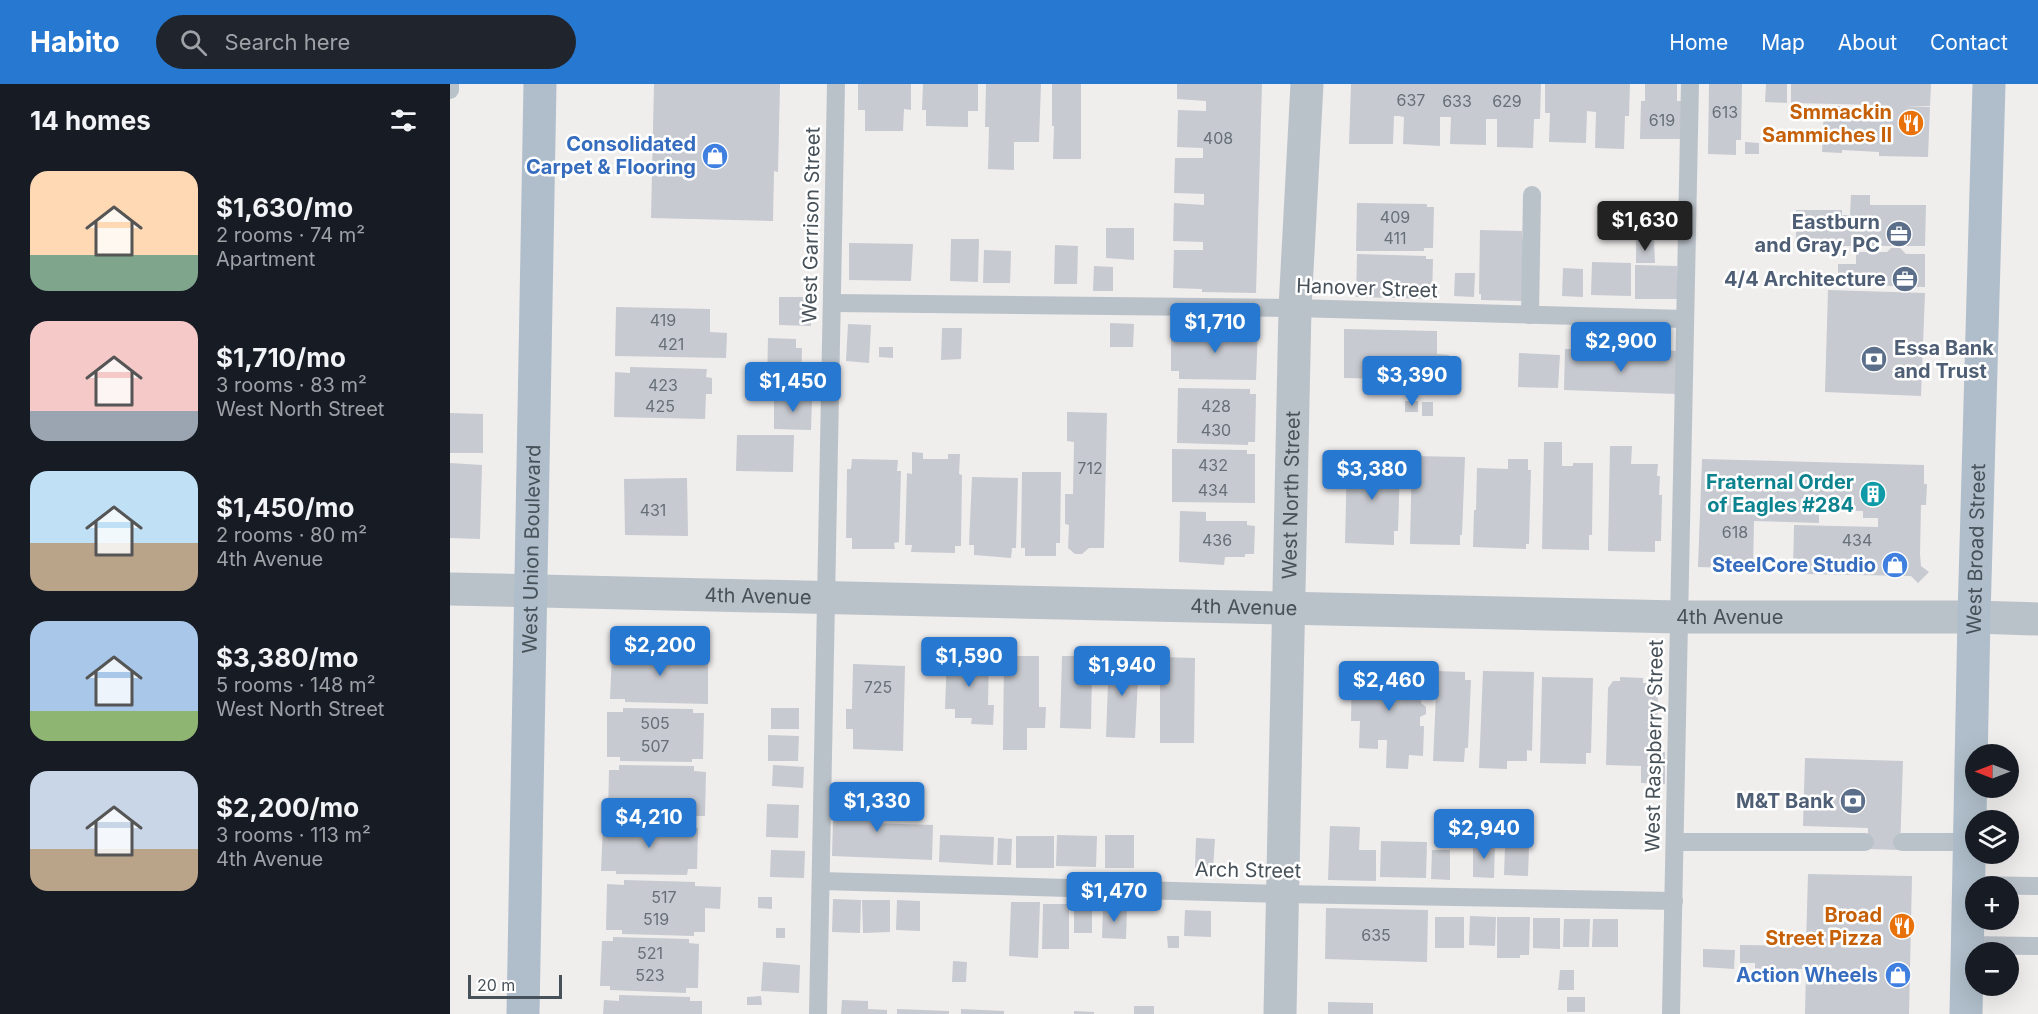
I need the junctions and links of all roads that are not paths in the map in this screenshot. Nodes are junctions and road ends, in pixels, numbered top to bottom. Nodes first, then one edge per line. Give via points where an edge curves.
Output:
1 (450, 84) edge
2 (540, 84) edge
3 (836, 84) edge
4 (1307, 84) edge
5 (1690, 84) edge
6 (1989, 84) edge
7 (450, 90) edge
8 (1532, 195) dead end
9 (832, 303) junction
10 (1295, 308) junction
11 (1530, 315) junction
12 (1685, 319) junction
13 (450, 589) edge
14 (531, 592) junction
15 (827, 599) junction
16 (1288, 609) junction
17 (1679, 617) junction
18 (1974, 617) junction
19 (2038, 619) edge
20 (1970, 810) edge
21 (1675, 842) junction
22 (1865, 842) dead end
23 (1902, 842) dead end
24 (1965, 842) edge
25 (821, 881) junction
26 (2019, 886) edge
27 (2038, 886) edge
28 (1282, 894) junction
29 (1674, 901) junction
30 (2019, 945) edge
31 (2038, 945) edge
32 (1966, 996) edge
33 (522, 1014) edge
34 (818, 1014) edge
35 (1280, 1014) edge
36 (1671, 1014) edge
37 (1966, 1014) edge

1 - 7 lane
2 - 14 main road, West Union Boulevard
3 - 9 lane, West Garrison Street
4 - 10 street, West North Street
5 - 12 lane, West Raspberry Street
6 - 18 main road, West Broad Street
8 - 11 lane
9 - 10 lane, Hanover Street
9 - 15 lane, West Garrison Street
10 - 11 lane, Hanover Street
10 - 16 street, West North Street
11 - 12 lane, Hanover Street
12 - 17 lane, West Raspberry Street
13 - 14 street, 4th Avenue
14 - 15 street, 4th Avenue
14 - 33 main road, West Union Boulevard
15 - 16 street, 4th Avenue
15 - 25 lane, West Garrison Street
16 - 17 street, 4th Avenue
16 - 28 street, West North Street
17 - 18 street, 4th Avenue
17 - 21 lane, West Raspberry Street
18 - 19 street, 4th Avenue
18 - 20 main road, West Broad Street
21 - 22 lane
21 - 29 lane, West Raspberry Street
23 - 24 lane
25 - 28 lane, Arch Street
25 - 34 lane, West Garrison Street
26 - 27 lane
28 - 29 lane, Arch Street
28 - 35 street, West North Street
29 - 36 lane, West Raspberry Street
30 - 31 lane
32 - 37 main road, West Broad Street

